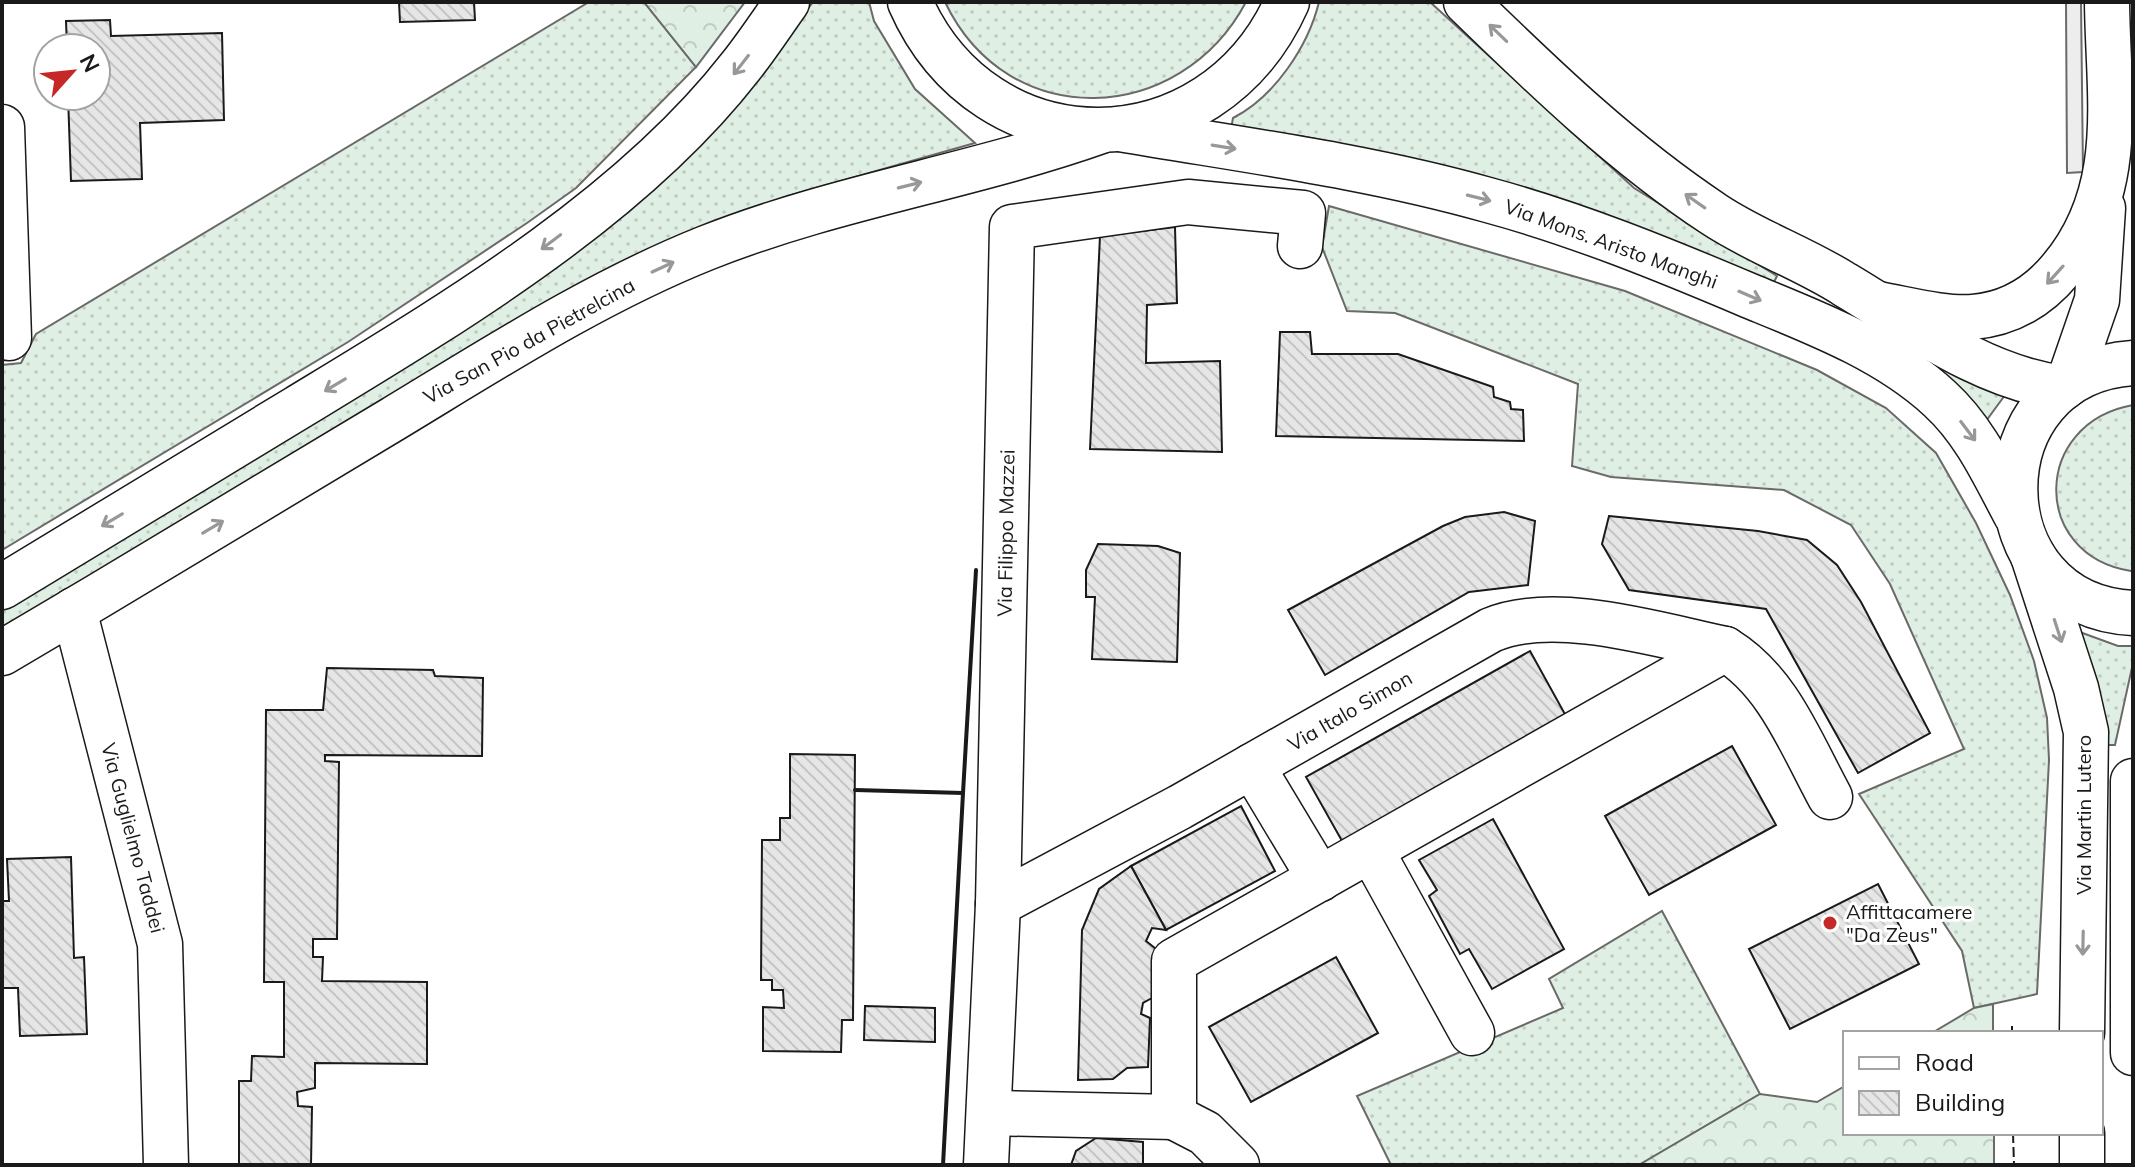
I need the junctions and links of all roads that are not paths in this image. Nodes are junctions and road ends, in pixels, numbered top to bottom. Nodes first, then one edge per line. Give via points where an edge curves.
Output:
1 (787, 2) edge
2 (910, 2) edge
3 (1287, 2) edge
4 (1466, 2) edge
5 (2107, 2) edge
6 (2, 127) edge
7 (1110, 130) junction
8 (2106, 175) junction
9 (1300, 246) dead end
10 (2133, 246) edge
11 (1877, 304) junction
12 (9, 338) dead end
13 (2133, 363) edge
14 (2065, 386) junction
15 (2016, 515) junction
16 (2033, 556) junction
17 (2, 587) edge
18 (74, 610) junction
19 (2133, 613) edge
20 (1725, 649) junction
21 (2, 653) edge
22 (1252, 766) junction
23 (2133, 781) edge
24 (1830, 797) dead end
25 (1371, 850) junction
26 (1320, 879) junction
27 (998, 904) junction
28 (2082, 1031) edge
29 (1472, 1033) dead end
30 (2133, 1053) edge
31 (989, 1113) junction
32 (1174, 1117) junction
33 (2082, 1135) edge
34 (166, 1165) edge
35 (986, 1165) edge
36 (1237, 1165) edge
37 (2082, 1165) edge

1 -> 17 main road via 741,67 689,124 623,185 514,270 421,333
2 - 7 main road, Via Mons. Aristo Manghi via 939,52 979,91 1028,118
3 - 7 main road via 1267,40 1221,89 1158,122
11 -> 4 main road via 1688,197
5 - 8 main road
6 - 12 main road
7 -> 15 main road, Via Mons. Aristo Manghi via 1319,162 1489,200 1715,281 1814,323 1907,373 1943,401 1984,454
18 -> 7 main road, Via San Pio da Pietrelcina via 520,342 627,284 806,211
8 - 10 main road
8 -> 11 main road via 2088,232 2050,282 2011,309 1968,317
8 - 14 main road via 2097,300
9 - 27 main road, Via Filippo Mazzei via 1303,213 1188,202 1012,227
11 - 14 main road via 1977,361 2034,383
13 - 14 main road via 2094,371
14 - 15 main road via 2038,413 2021,444 2014,479
15 - 16 main road, Via Mons. Aristo Manghi
16 - 19 main road via 2072,595
16 -> 28 main road, Via Martin Lutero via 2086,732
18 - 21 main road, Via San Pio da Pietrelcina
18 - 34 main road, Via Guglielmo Taddei via 160,944
20 - 22 main road, Via Italo Simon via 1556,619 1506,624
20 - 24 main road, Via Italo Simon via 1745,661 1775,695
20 - 25 main road
22 - 26 main road
22 - 27 main road, Via Italo Simon
23 - 30 main road
25 - 26 main road
25 - 29 main road
26 - 32 main road via 1174,961
27 - 31 main road, Via Filippo Mazzei
31 - 32 main road
31 - 35 main road, Via Filippo Mazzei
32 - 36 main road via 1205,1133
33 - 37 main road

